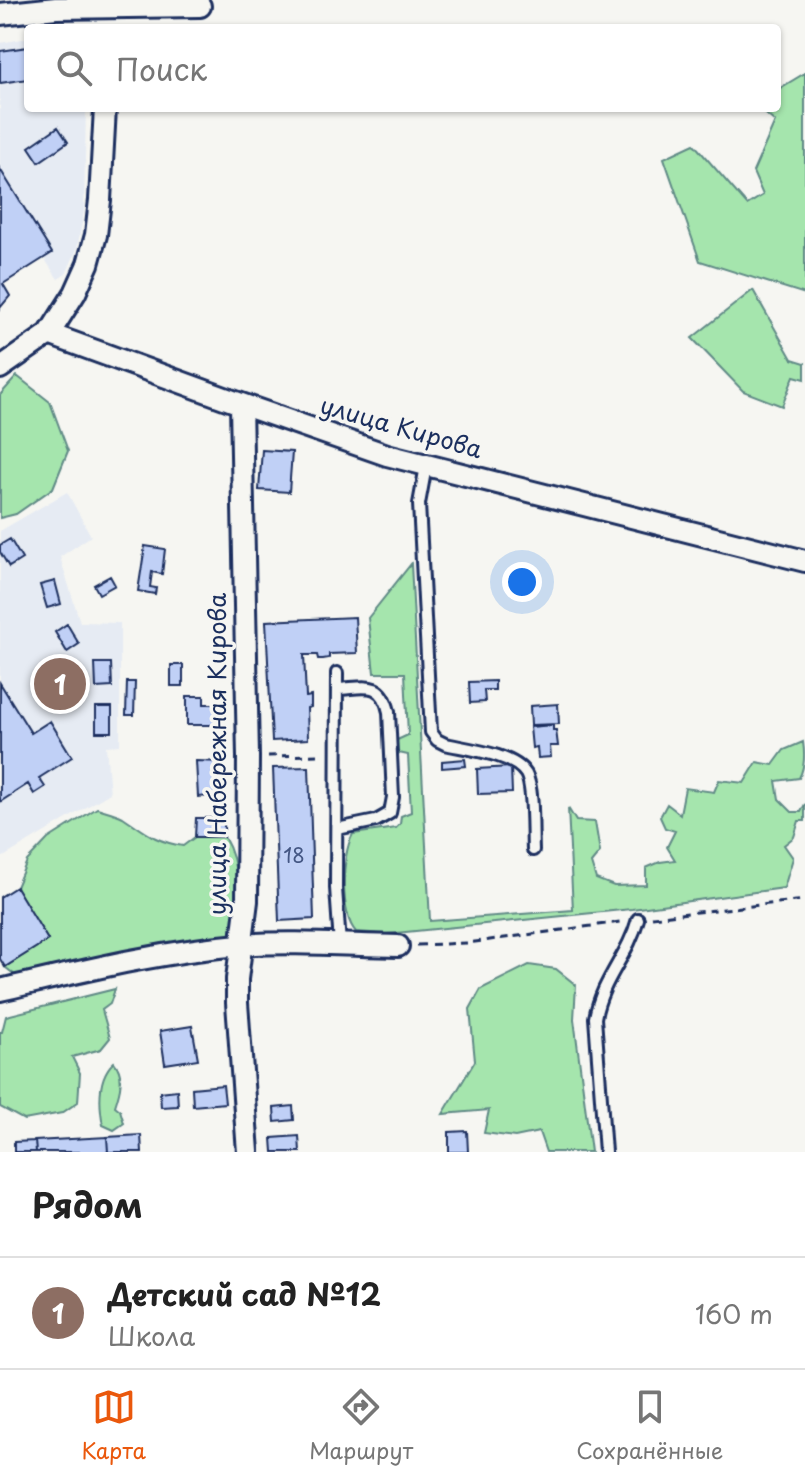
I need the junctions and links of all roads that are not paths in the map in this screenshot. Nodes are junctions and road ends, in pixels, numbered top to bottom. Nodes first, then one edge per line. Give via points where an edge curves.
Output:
1 (111, 6) junction
2 (200, 6) dead end
3 (0, 14) edge
4 (110, 24) edge
5 (105, 112) edge
6 (49, 334) junction
7 (0, 368) edge
8 (241, 404) junction
9 (426, 466) junction
10 (805, 561) edge
11 (337, 673) dead end
12 (337, 689) junction
13 (337, 829) junction
14 (533, 850) dead end
15 (638, 919) road end
16 (241, 945) junction
17 (340, 945) junction
18 (398, 946) road end
19 (0, 990) edge
20 (248, 1152) edge
21 (605, 1152) edge

1 - 2 street
1 - 3 street
1 - 4 street
5 - 6 street via 96,235 75,293
6 - 7 street
6 - 8 street, улица Кирова
8 - 9 street, улица Кирова
8 - 16 street, улица Набережная Кирова via 248,757 247,901
9 - 10 street, улица Кирова
9 - 14 lane via 419,504 431,732 445,744 520,767 530,788
11 - 12 lane
12 - 13 lane
12 - 13 lane via 372,687 386,700 393,797 390,813 376,821
13 - 17 lane
15 - 21 lane via 598,1001 595,1018
16 - 17 street
16 - 19 street via 112,964
16 - 20 street, улица Набережная Кирова via 237,1003
17 - 18 street

